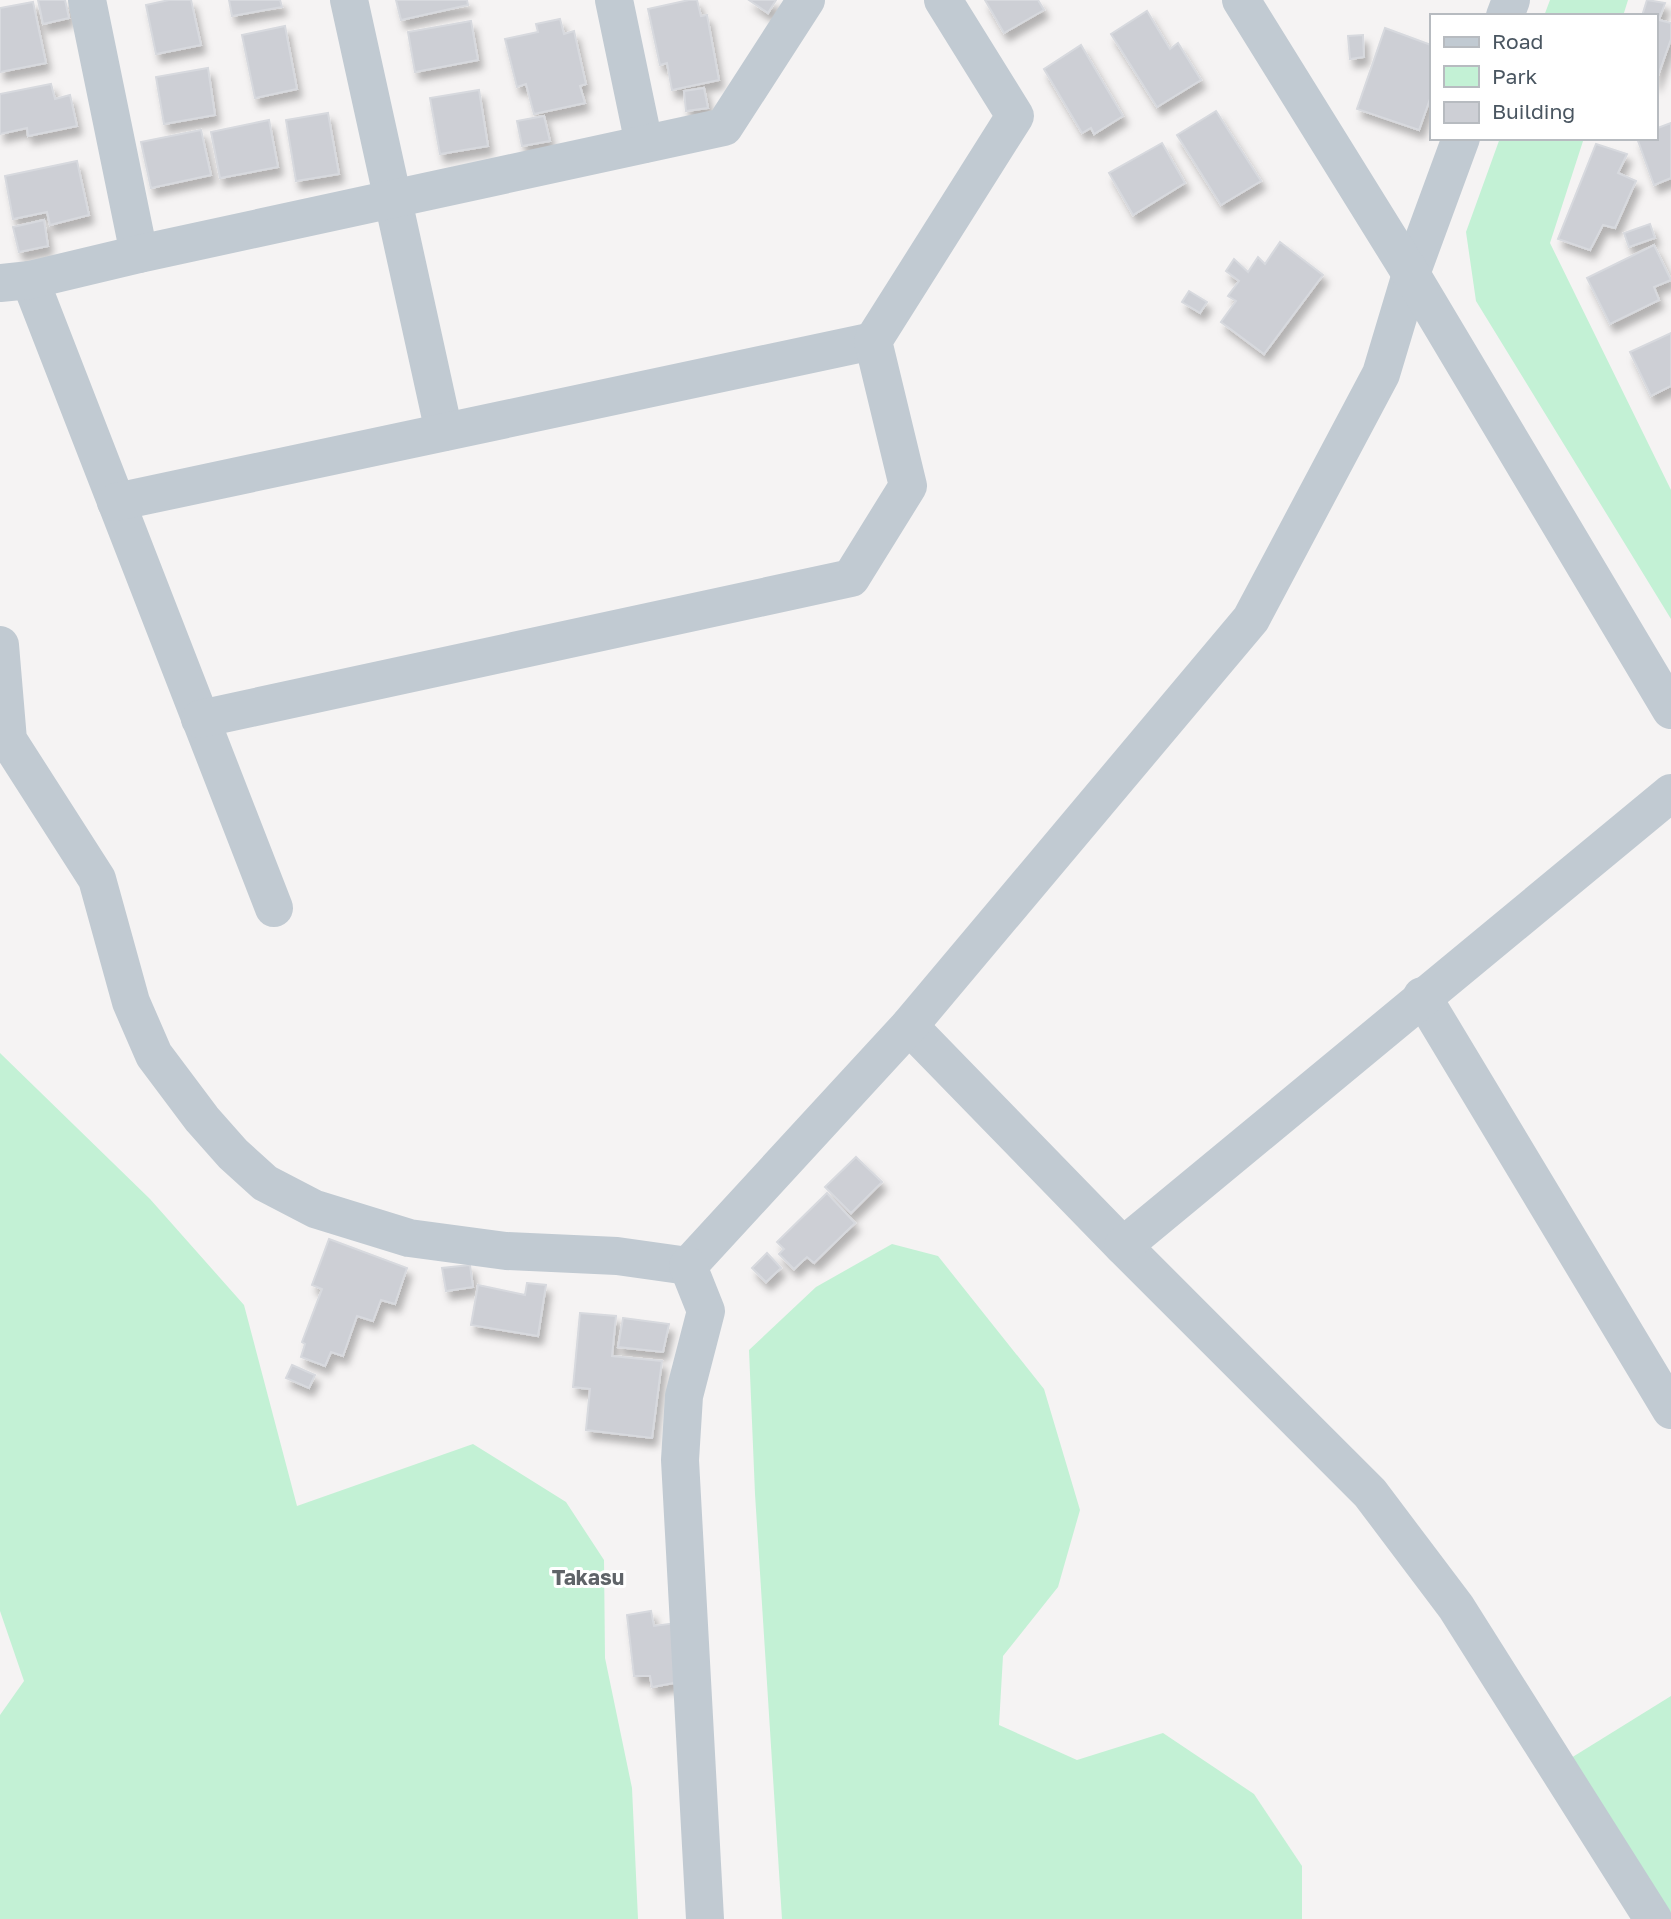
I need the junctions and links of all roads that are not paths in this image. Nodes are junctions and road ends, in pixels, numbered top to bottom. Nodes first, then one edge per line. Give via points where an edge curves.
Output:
1 (87, 0) edge
2 (349, 0) edge
3 (614, 0) edge
4 (806, 0) edge
5 (943, 0) edge
6 (1241, 0) edge
7 (1460, 140) edge
8 (644, 144) junction
9 (393, 199) junction
10 (139, 254) junction
11 (1411, 274) junction
12 (15, 282) edge
13 (873, 341) junction
14 (444, 432) junction
15 (116, 502) junction
16 (0, 645) edge
17 (1671, 710) edge
18 (200, 719) junction
19 (1671, 793) edge
20 (274, 908) dead end
21 (1422, 996) junction
22 (909, 1026) junction
23 (1123, 1246) junction
24 (688, 1266) junction
25 (1671, 1410) edge
26 (705, 1919) edge
27 (1653, 1919) edge

1 - 10 street
2 - 9 street
3 - 8 street
4 - 8 street via 724,127
5 - 13 street via 1015,116
6 - 11 street
7 - 11 street
8 - 9 street
9 - 10 street
9 - 14 street
10 - 12 street
11 - 17 street
11 - 22 street via 1381,374 1251,619
12 - 15 street
13 - 14 street
13 - 18 street via 908,485 851,578
14 - 15 street
15 - 18 street
16 - 24 street via 8,740 97,879 131,1002 154,1055 202,1119 265,1183 315,1209 409,1238
18 - 20 street
19 - 21 street
21 - 23 street
21 - 25 street
22 - 23 street
22 - 24 street
23 - 27 street via 1370,1493 1456,1607
24 - 26 street via 705,1311 684,1396 680,1460

